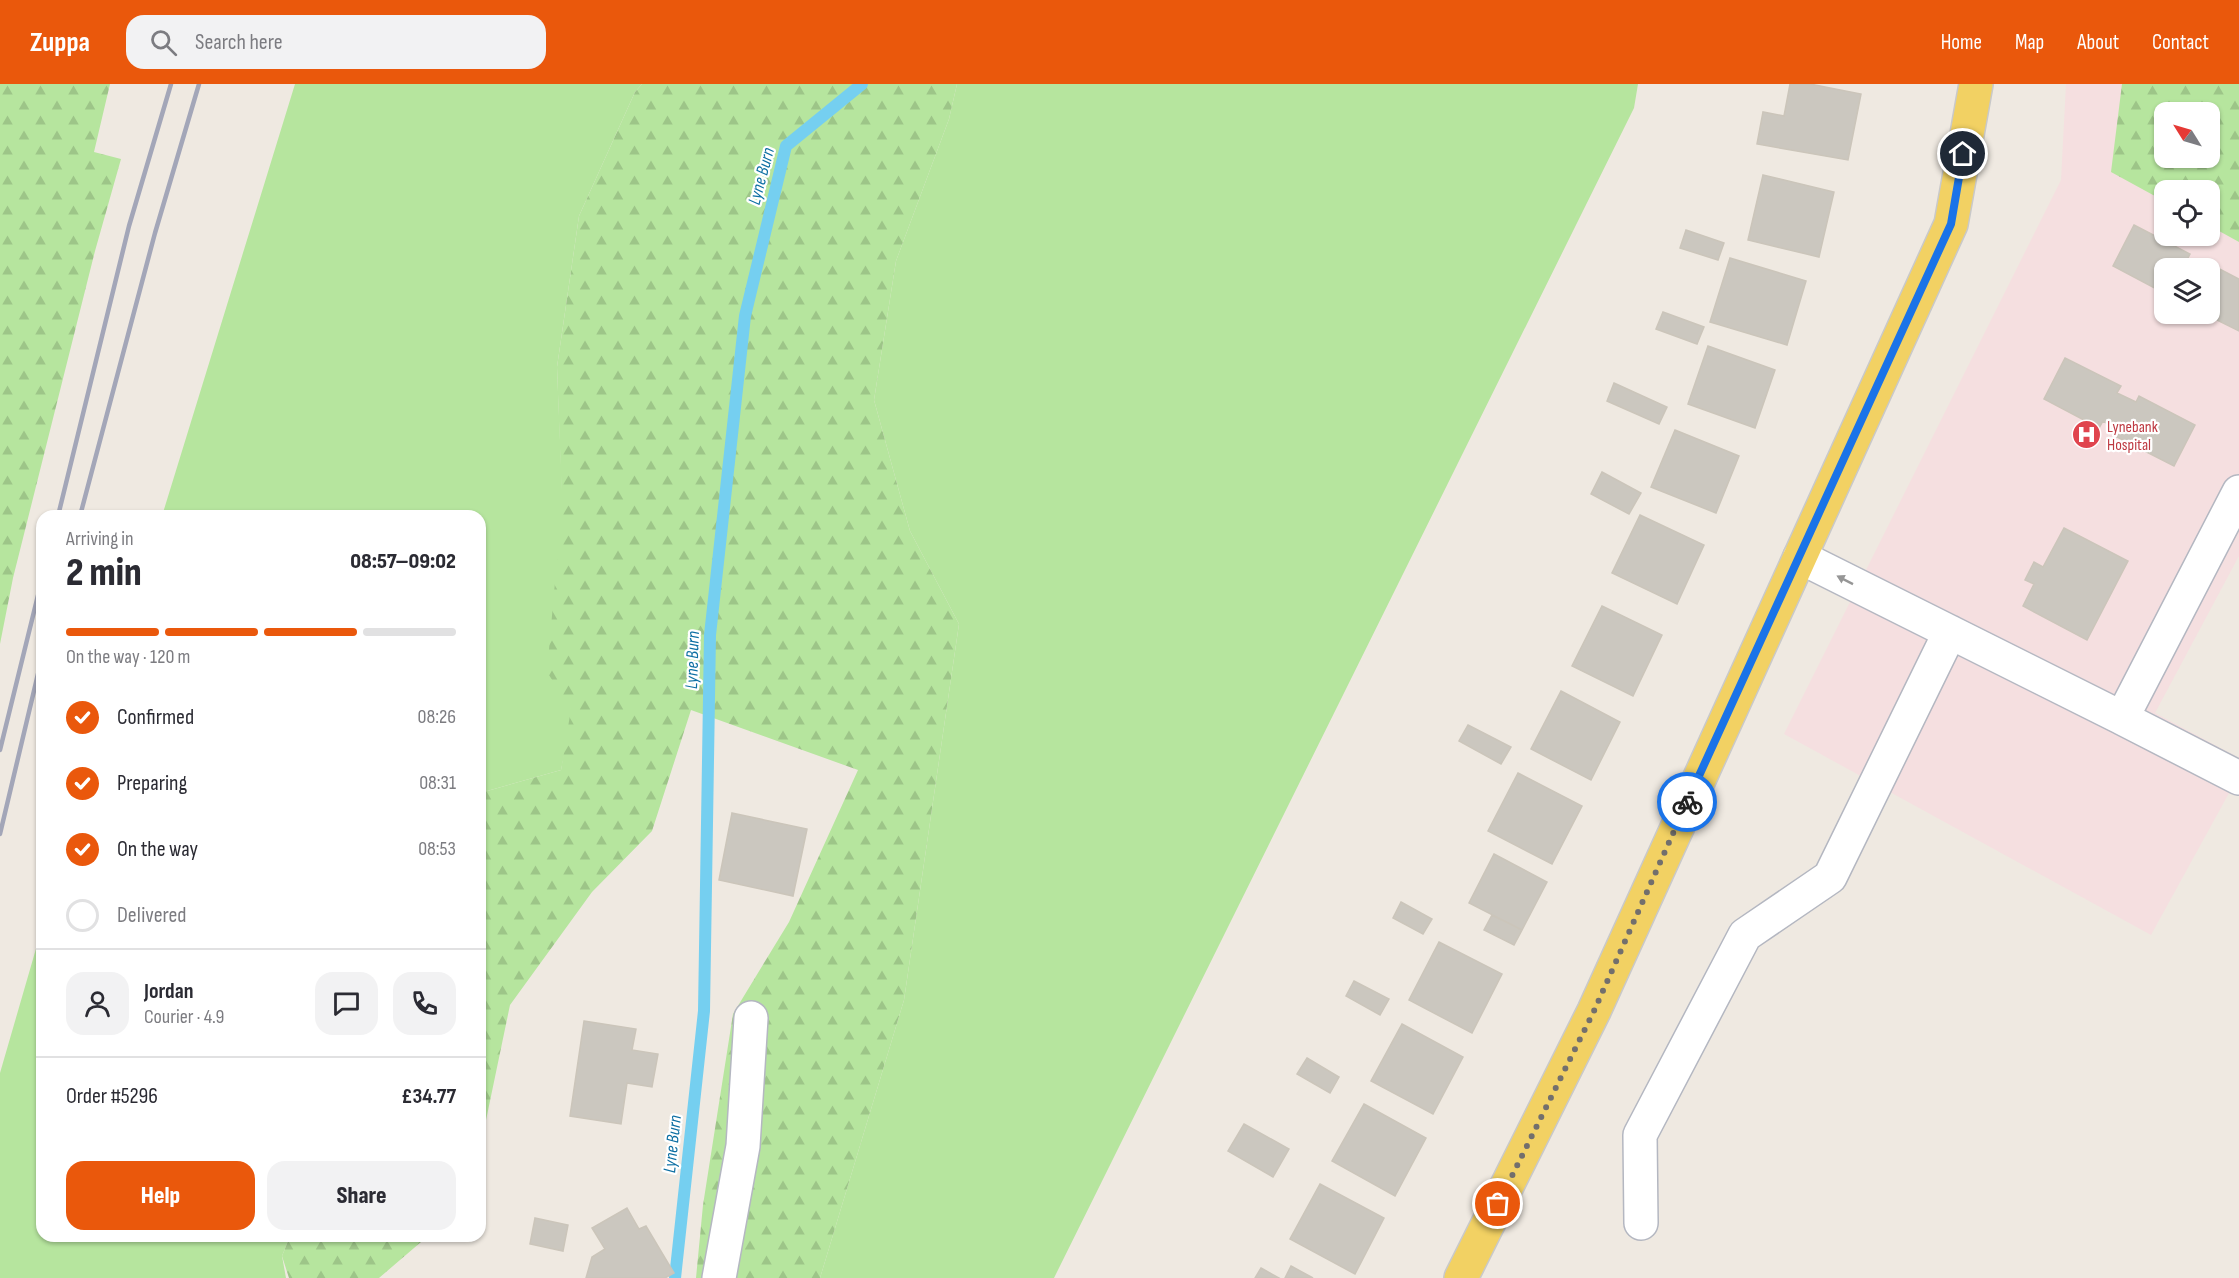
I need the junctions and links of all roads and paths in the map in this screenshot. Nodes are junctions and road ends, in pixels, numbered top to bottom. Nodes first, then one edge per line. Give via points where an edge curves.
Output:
1 (1976, 84) edge
2 (2239, 492) edge
3 (1800, 557) junction
4 (1950, 632) junction
5 (2122, 718) junction
6 (2239, 778) edge
7 (752, 1018) dead end
8 (1641, 1223) dead end
9 (719, 1278) edge
10 (1461, 1278) edge

1 - 3 main road via 1951,224
2 - 5 lane
4 -> 3 lane
3 - 10 main road via 1594,1011
4 - 5 lane
4 - 8 lane via 1830,877 1745,935 1640,1135
5 - 6 lane
7 - 9 lane via 743,1146

